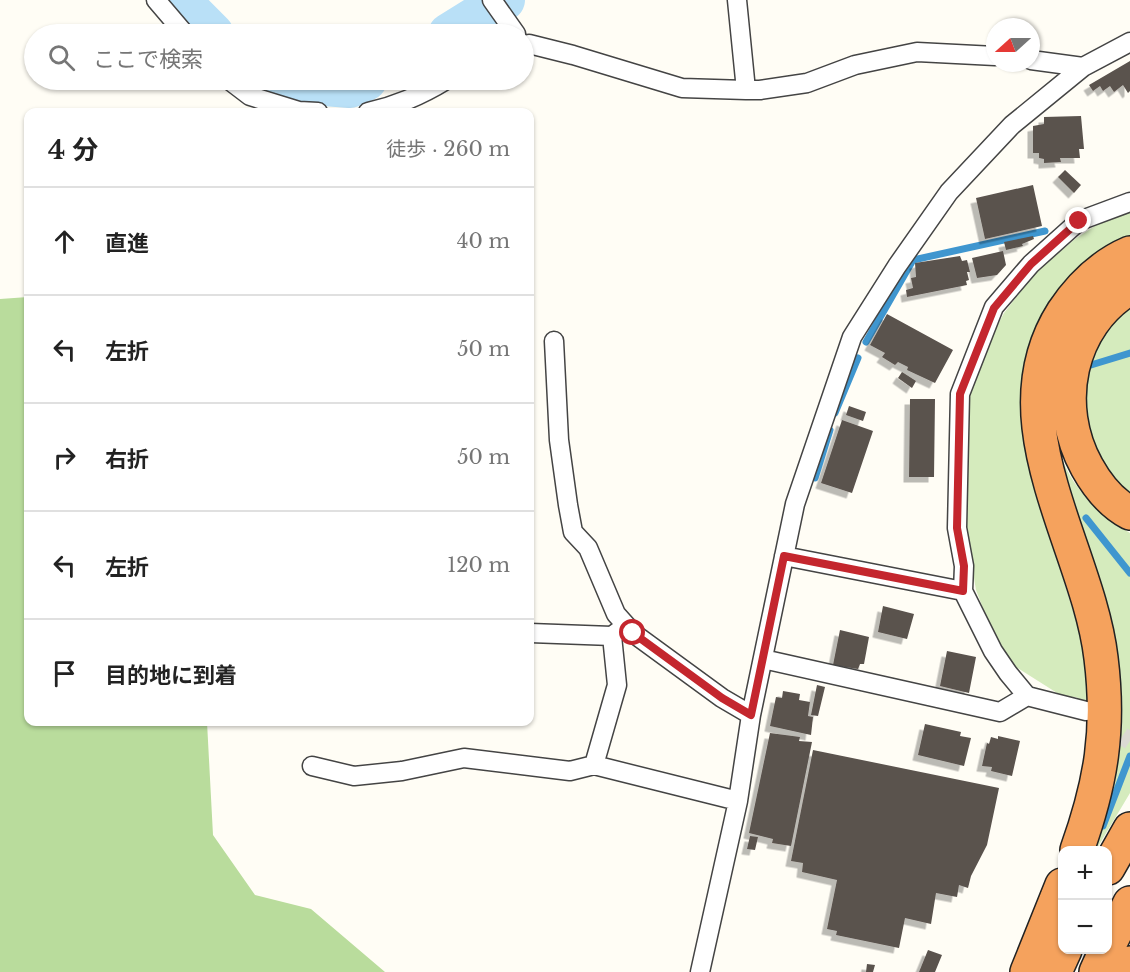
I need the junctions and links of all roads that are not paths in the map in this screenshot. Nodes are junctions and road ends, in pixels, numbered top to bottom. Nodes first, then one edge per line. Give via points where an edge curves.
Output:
1 (156, 0) edge
2 (492, 0) edge
3 (737, 0) edge
4 (176, 24) edge
5 (509, 24) edge
6 (1130, 42) edge
7 (534, 45) edge
8 (986, 56) edge
9 (1040, 61) edge
10 (1083, 67) junction
11 (242, 90) edge
12 (429, 90) edge
13 (746, 90) junction
14 (289, 108) edge
15 (388, 108) edge
16 (1130, 202) edge
17 (1130, 253) edge
18 (1130, 288) edge
19 (554, 341) dead end
20 (1130, 513) edge
21 (784, 556) junction
22 (963, 591) junction
23 (619, 630) junction
24 (534, 633) edge
25 (763, 659) junction
26 (1027, 696) junction
27 (1086, 711) tunnel mouth
28 (751, 715) junction
29 (594, 765) junction
30 (312, 766) dead end
31 (738, 801) junction
32 (1130, 829) edge
33 (1078, 846) edge
34 (1112, 860) edge
35 (1058, 895) edge
36 (1130, 903) edge
37 (1112, 938) edge
38 (1063, 954) edge
39 (1104, 954) edge
40 (1130, 963) edge
41 (700, 972) edge
42 (1027, 972) edge
43 (1055, 972) edge
44 (1096, 972) edge
45 (1125, 972) edge

1 - 4 street
2 - 5 street
3 - 13 street
6 - 10 street
7 - 13 street via 682,88
8 - 13 street via 917,52 855,65 807,83
9 - 10 street
10 - 21 street via 1012,125 949,192 852,337 795,504
11 - 14 street
12 - 15 street
16 - 22 street via 1079,221 1031,264 994,308 960,394 957,528 964,566
17 - 33 highway via 1097,273 1074,295 1042,356 1037,386 1045,462 1094,620 1101,657 1101,764
18 - 20 highway via 1097,317 1079,348 1069,381 1069,416 1078,450 1095,481
19 - 23 street via 559,440 573,532 588,549
21 - 22 street
21 - 25 street
22 - 26 street via 993,651
23 - 24 street
23 - 28 street via 633,633
23 - 29 street via 617,685
25 - 26 street via 1000,712
25 - 28 street
26 - 27 street
28 - 31 street
29 - 30 street via 570,771 464,758 354,777
29 - 31 street
31 - 41 street
32 - 34 highway
35 - 42 highway
36 - 37 highway
38 - 43 highway
39 - 44 highway
40 - 45 highway

